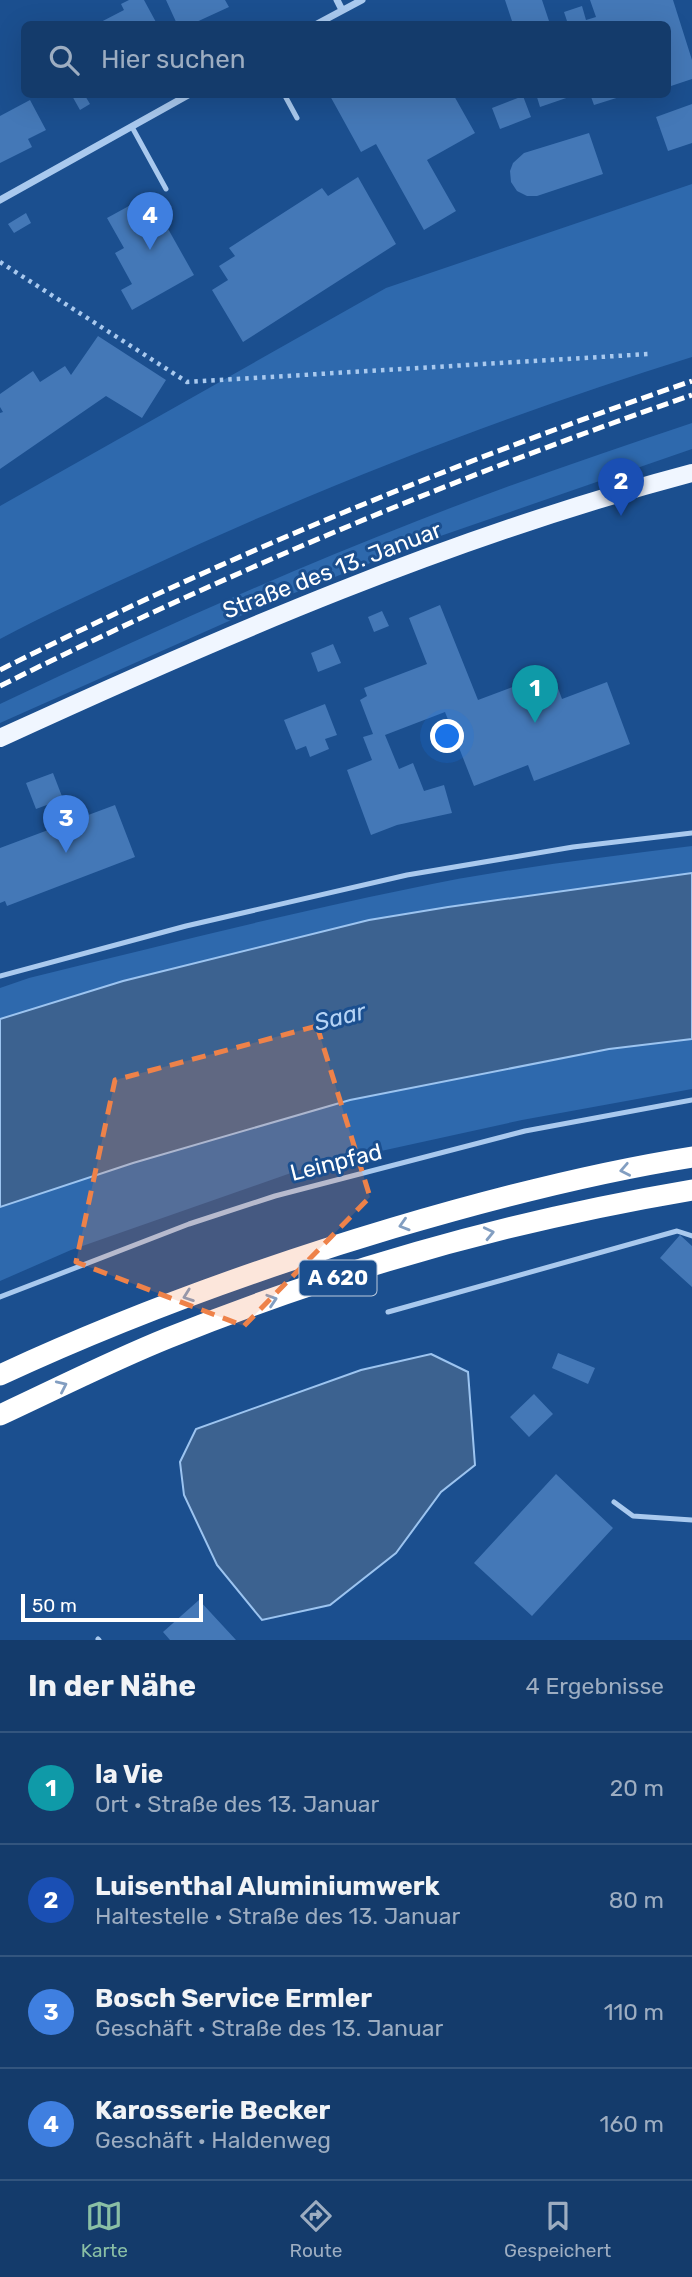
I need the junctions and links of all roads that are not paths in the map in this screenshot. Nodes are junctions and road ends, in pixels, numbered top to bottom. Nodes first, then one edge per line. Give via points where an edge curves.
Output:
1 (337, 0) edge
2 (362, 0) edge
3 (342, 10) junction
4 (322, 21) edge
5 (183, 98) edge
6 (286, 98) edge
7 (297, 118) dead end
8 (132, 127) junction
9 (166, 188) dead end
10 (0, 200) edge
11 (692, 473) edge
12 (0, 738) edge
13 (692, 833) edge
14 (0, 976) edge
15 (692, 1100) edge
16 (692, 1157) edge
17 (692, 1190) edge
18 (692, 1236) edge
19 (0, 1297) edge
20 (388, 1312) dead end
21 (0, 1375) edge
22 (0, 1415) edge
23 (614, 1502) dead end
24 (692, 1520) edge

1 - 3 street
2 - 3 street
3 - 4 street
5 - 8 street
6 - 7 lane
8 - 9 lane
8 - 10 street
11 - 12 main road, Straße des 13. Januar via 584,503 329,595
13 - 14 lane via 407,875 186,926
15 - 19 lane, Leinpfad via 525,1131 275,1196
16 -> 21 highway, A 620 via 554,1184 347,1242 155,1309
22 -> 17 highway, A 620 via 167,1339 364,1270 467,1238
18 - 20 lane via 677,1231
23 - 24 lane via 634,1516

